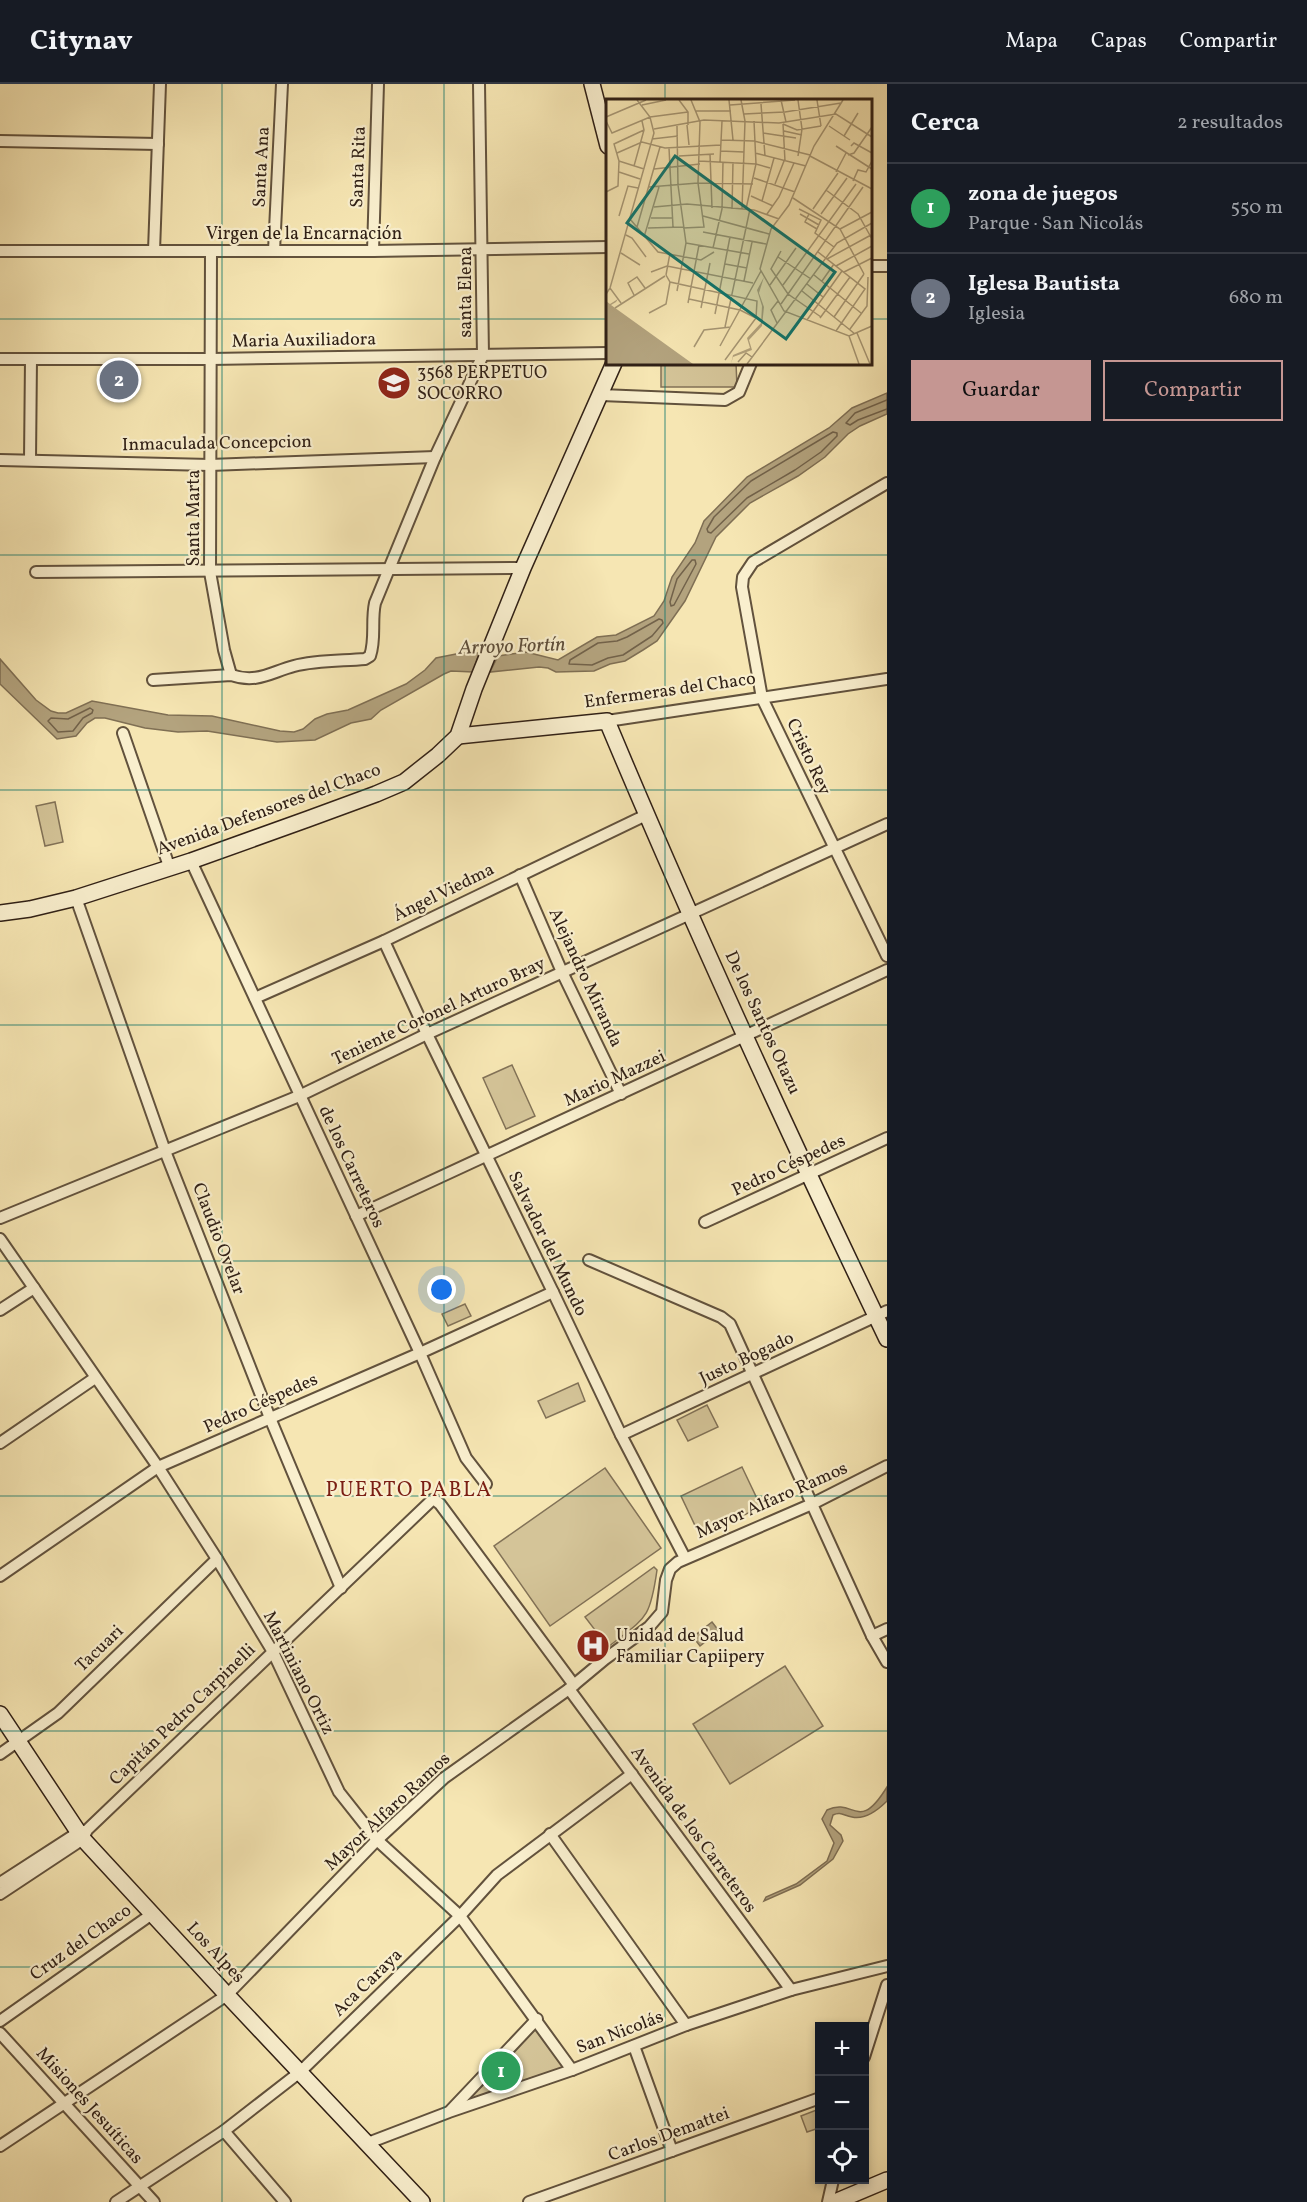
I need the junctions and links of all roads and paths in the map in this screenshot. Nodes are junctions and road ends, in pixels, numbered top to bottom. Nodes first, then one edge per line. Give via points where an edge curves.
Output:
1 (160, 84) edge
2 (282, 84) edge
3 (378, 84) edge
4 (479, 84) edge
5 (592, 84) edge
6 (602, 84) edge
7 (606, 99) edge
8 (606, 138) edge
9 (0, 141) edge
10 (158, 144) junction
11 (606, 247) edge
12 (483, 248) junction
13 (0, 251) edge
14 (154, 251) junction
15 (211, 251) junction
16 (274, 251) junction
17 (373, 251) junction
18 (606, 353) edge
19 (483, 355) junction
20 (0, 359) edge
21 (31, 359) junction
22 (211, 359) junction
23 (614, 364) edge
24 (751, 364) edge
25 (601, 394) junction
26 (435, 458) junction
27 (30, 459) junction
28 (0, 460) edge
29 (210, 465) junction
30 (887, 483) edge
31 (523, 568) junction
32 (388, 569) junction
33 (36, 572) dead end
34 (210, 572) junction
35 (231, 675) junction
36 (887, 679) edge
37 (153, 680) dead end
38 (762, 698) junction
39 (607, 721) junction
40 (123, 733) dead end
41 (458, 736) junction
42 (646, 815) junction
43 (887, 824) edge
44 (834, 850) junction
45 (191, 861) junction
46 (169, 866) junction
47 (520, 875) junction
48 (76, 897) junction
49 (0, 912) edge
50 (690, 913) junction
51 (384, 941) junction
52 (887, 956) edge
53 (887, 970) edge
54 (562, 972) junction
55 (255, 998) junction
56 (427, 1034) junction
57 (745, 1035) junction
58 (621, 1094) junction
59 (299, 1095) junction
60 (887, 1138) edge
61 (165, 1151) junction
62 (486, 1157) junction
63 (810, 1175) junction
64 (356, 1216) junction
65 (0, 1218) edge
66 (705, 1222) dead end
67 (0, 1239) edge
68 (5, 1256) edge
69 (589, 1260) dead end
70 (34, 1288) junction
71 (553, 1292) junction
72 (0, 1310) edge
73 (882, 1314) edge
74 (887, 1338) edge
75 (420, 1353) junction
76 (753, 1375) junction
77 (95, 1378) junction
78 (270, 1418) junction
79 (621, 1435) junction
80 (0, 1443) edge
81 (887, 1466) edge
82 (158, 1467) junction
83 (486, 1484) dead end
84 (432, 1500) joint
85 (812, 1504) junction
86 (686, 1558) junction
87 (217, 1559) junction
88 (0, 1576) edge
89 (341, 1588) junction
90 (887, 1629) edge
91 (872, 1636) junction
92 (273, 1652) junction
93 (887, 1662) edge
94 (572, 1687) junction
95 (0, 1714) edge
96 (19, 1742) junction
97 (0, 1755) edge
98 (632, 1774) junction
99 (83, 1834) junction
100 (550, 1834) junction
101 (376, 1840) junction
102 (18, 1877) junction
103 (0, 1883) edge
104 (0, 1894) edge
105 (152, 1914) junction
106 (460, 1916) junction
107 (887, 1966) edge
108 (887, 1985) edge
109 (791, 1990) junction
110 (227, 1995) junction
111 (537, 2019) junction
112 (0, 2021) edge
113 (686, 2025) junction
114 (0, 2033) edge
115 (869, 2041) edge
116 (634, 2046) junction
117 (572, 2070) junction
118 (300, 2072) junction
119 (815, 2099) edge
120 (64, 2103) junction
121 (449, 2112) junction
122 (224, 2131) junction
123 (368, 2143) junction
124 (0, 2146) edge
125 (672, 2151) junction
126 (887, 2180) edge
127 (832, 2184) edge
128 (140, 2186) junction
129 (533, 2201) edge
130 (116, 2202) edge
131 (154, 2202) edge
132 (285, 2202) edge
133 (422, 2202) edge
134 (828, 2202) edge
135 (835, 2202) edge

1 - 10 street
2 - 16 street, Santa Ana
3 - 17 street, Santa Rita
4 - 12 street, santa Elena
5 - 8 street
6 - 7 street
9 - 10 street
10 - 14 street
11 - 12 street, Virgen de la Encarnación
12 - 17 street, Virgen de la Encarnación
12 - 19 street, santa Elena
13 - 14 street, Virgen de la Encarnación
14 - 15 street, Virgen de la Encarnación
15 - 16 street, Virgen de la Encarnación
15 - 22 street, Santa Marta
16 - 17 street, Virgen de la Encarnación
18 - 19 street, Maria Auxiliadora
19 - 22 street, Maria Auxiliadora
19 - 26 street, santa Elena
20 - 21 street, Maria Auxiliadora
21 - 22 street, Maria Auxiliadora
21 - 27 street
22 - 29 street, Santa Marta
23 - 25 street, Avenida Defensores del Chaco
24 - 25 street via 739,393 725,400
25 - 31 street, Avenida Defensores del Chaco
26 - 29 street, Inmaculada Concepcion
26 - 32 street, santa Elena
27 - 28 street, Inmaculada Concepcion
27 - 29 street, Inmaculada Concepcion
29 - 34 street, Santa Marta
30 - 38 street, Cristo Rey via 753,562 743,577
31 - 32 street
31 - 41 street, Avenida Defensores del Chaco
32 - 34 street
32 - 35 street, santa Elena via 373,611 370,656 294,666 262,678
33 - 34 street
34 - 35 street, Santa Marta
35 - 37 street
36 - 38 street, Enfermeras del Chaco
38 - 39 street, Enfermeras del Chaco
38 - 44 street, Cristo Rey
39 - 41 street, Enfermeras del Chaco
39 - 42 street, De los Santos Otazu
40 - 46 street
41 - 45 street, Avenida Defensores del Chaco via 421,770 376,795
42 - 47 street, Ángel Viedma
42 - 50 street, De los Santos Otazu
43 - 44 street, Teniente Coronel Arturo Bray
44 - 50 street, Teniente Coronel Arturo Bray
44 - 52 street, Cristo Rey
45 - 46 street, Avenida Defensores del Chaco
45 - 55 street, de los Carreteros
46 - 48 street, Avenida Defensores del Chaco
47 - 51 street, Ángel Viedma
47 - 54 street, Alejandro Miranda
48 - 49 street, Avenida Defensores del Chaco
48 - 61 street, Claudio Ovelar
50 - 54 street, Teniente Coronel Arturo Bray
50 - 57 street, De los Santos Otazu
51 - 55 street, Ángel Viedma
51 - 56 street, Salvador del Mundo
53 - 57 street, Mario Mazzei
54 - 56 street, Teniente Coronel Arturo Bray
54 - 58 street, Alejandro Miranda
55 - 59 street, de los Carreteros
56 - 59 street, Teniente Coronel Arturo Bray
56 - 62 street, Salvador del Mundo
57 - 58 street, Mario Mazzei
57 - 63 street, De los Santos Otazu
58 - 62 street, Mario Mazzei
59 - 61 street, Teniente Coronel Arturo Bray
59 - 64 street, de los Carreteros
60 - 63 street, Pedro Céspedes
61 - 65 street, Teniente Coronel Arturo Bray
61 - 78 street, Claudio Ovelar
62 - 64 street, Mario Mazzei
62 - 71 street, Salvador del Mundo
63 - 66 street, Pedro Céspedes
63 - 73 street, De los Santos Otazu
64 - 75 street, de los Carreteros
67 - 68 street, Martiniano Ortiz
68 - 70 street, Martiniano Ortiz
69 - 76 street via 721,1317 730,1324
70 - 72 street
70 - 77 street, Martiniano Ortiz
71 - 75 street, Pedro Céspedes
71 - 79 street, Salvador del Mundo
73 - 74 street, De los Santos Otazu
73 - 76 street, Justo Bogado
75 - 78 street, Pedro Céspedes
75 - 83 street, de los Carreteros via 466,1458
76 - 79 street, Justo Bogado
76 - 85 street
77 - 80 street
77 - 82 street, Martiniano Ortiz
78 - 82 street, Pedro Céspedes
78 - 89 street, Claudio Ovelar
79 - 86 street, Salvador del Mundo
81 - 85 street, Mayor Alfaro Ramos
82 - 87 street, Martiniano Ortiz
82 - 88 street, Pedro Céspedes
84 - 89 street, Capitán Pedro Carpinelli
84 - 94 street, Avenida de los Carreteros via 440,1504
85 - 86 street, Mayor Alfaro Ramos
85 - 91 street
86 - 94 street, Mayor Alfaro Ramos via 670,1569 662,1612 649,1627
87 - 92 street, Martiniano Ortiz
87 - 96 street, Tacuari via 58,1713
89 - 92 street, Capitán Pedro Carpinelli
90 - 91 street
91 - 93 street
92 - 99 street, Capitán Pedro Carpinelli
92 - 101 street, Martiniano Ortiz via 339,1792
94 - 98 street, Avenida de los Carreteros
94 - 101 street, Mayor Alfaro Ramos via 444,1778
95 - 96 street, Los Alpes
96 - 97 street, Tacuari
96 - 99 street, Los Alpes
98 - 100 street, Aca Caraya
98 - 109 street, Avenida de los Carreteros
99 - 102 street, Capitán Pedro Carpinelli
99 - 105 street, Los Alpes
100 - 106 street, Aca Caraya via 497,1875
100 - 113 street
101 - 106 street, Martiniano Ortiz
101 - 110 street, Mayor Alfaro Ramos
102 - 103 street, Capitán Pedro Carpinelli
102 - 104 street, Capitán Pedro Carpinelli
105 - 110 street, Los Alpes
105 - 112 street, Cruz del Chaco
106 - 111 street, Martiniano Ortiz
106 - 118 street, Aca Caraya
107 - 109 street, San Nicolás
108 - 115 street
109 - 113 street, San Nicolás
110 - 118 street, Los Alpes
110 - 120 street, Mayor Alfaro Ramos
111 - 117 street, Martiniano Ortiz
111 - 121 street
113 - 116 street, San Nicolás
114 - 120 street, Misiones Jesuíticas
116 - 117 street, San Nicolás
116 - 125 street
117 - 121 street, San Nicolás
118 - 122 street, Aca Caraya
118 - 123 street, Los Alpes
119 - 125 street, Carlos Demattei
120 - 124 street, Mayor Alfaro Ramos
120 - 128 street, Misiones Jesuíticas
121 - 123 street, San Nicolás
122 - 128 street, Aca Caraya
122 - 132 street
123 - 133 street, Los Alpes
125 - 129 street, Carlos Demattei
126 - 135 street
127 - 134 street
128 - 130 street, Aca Caraya
128 - 131 street, Misiones Jesuíticas

